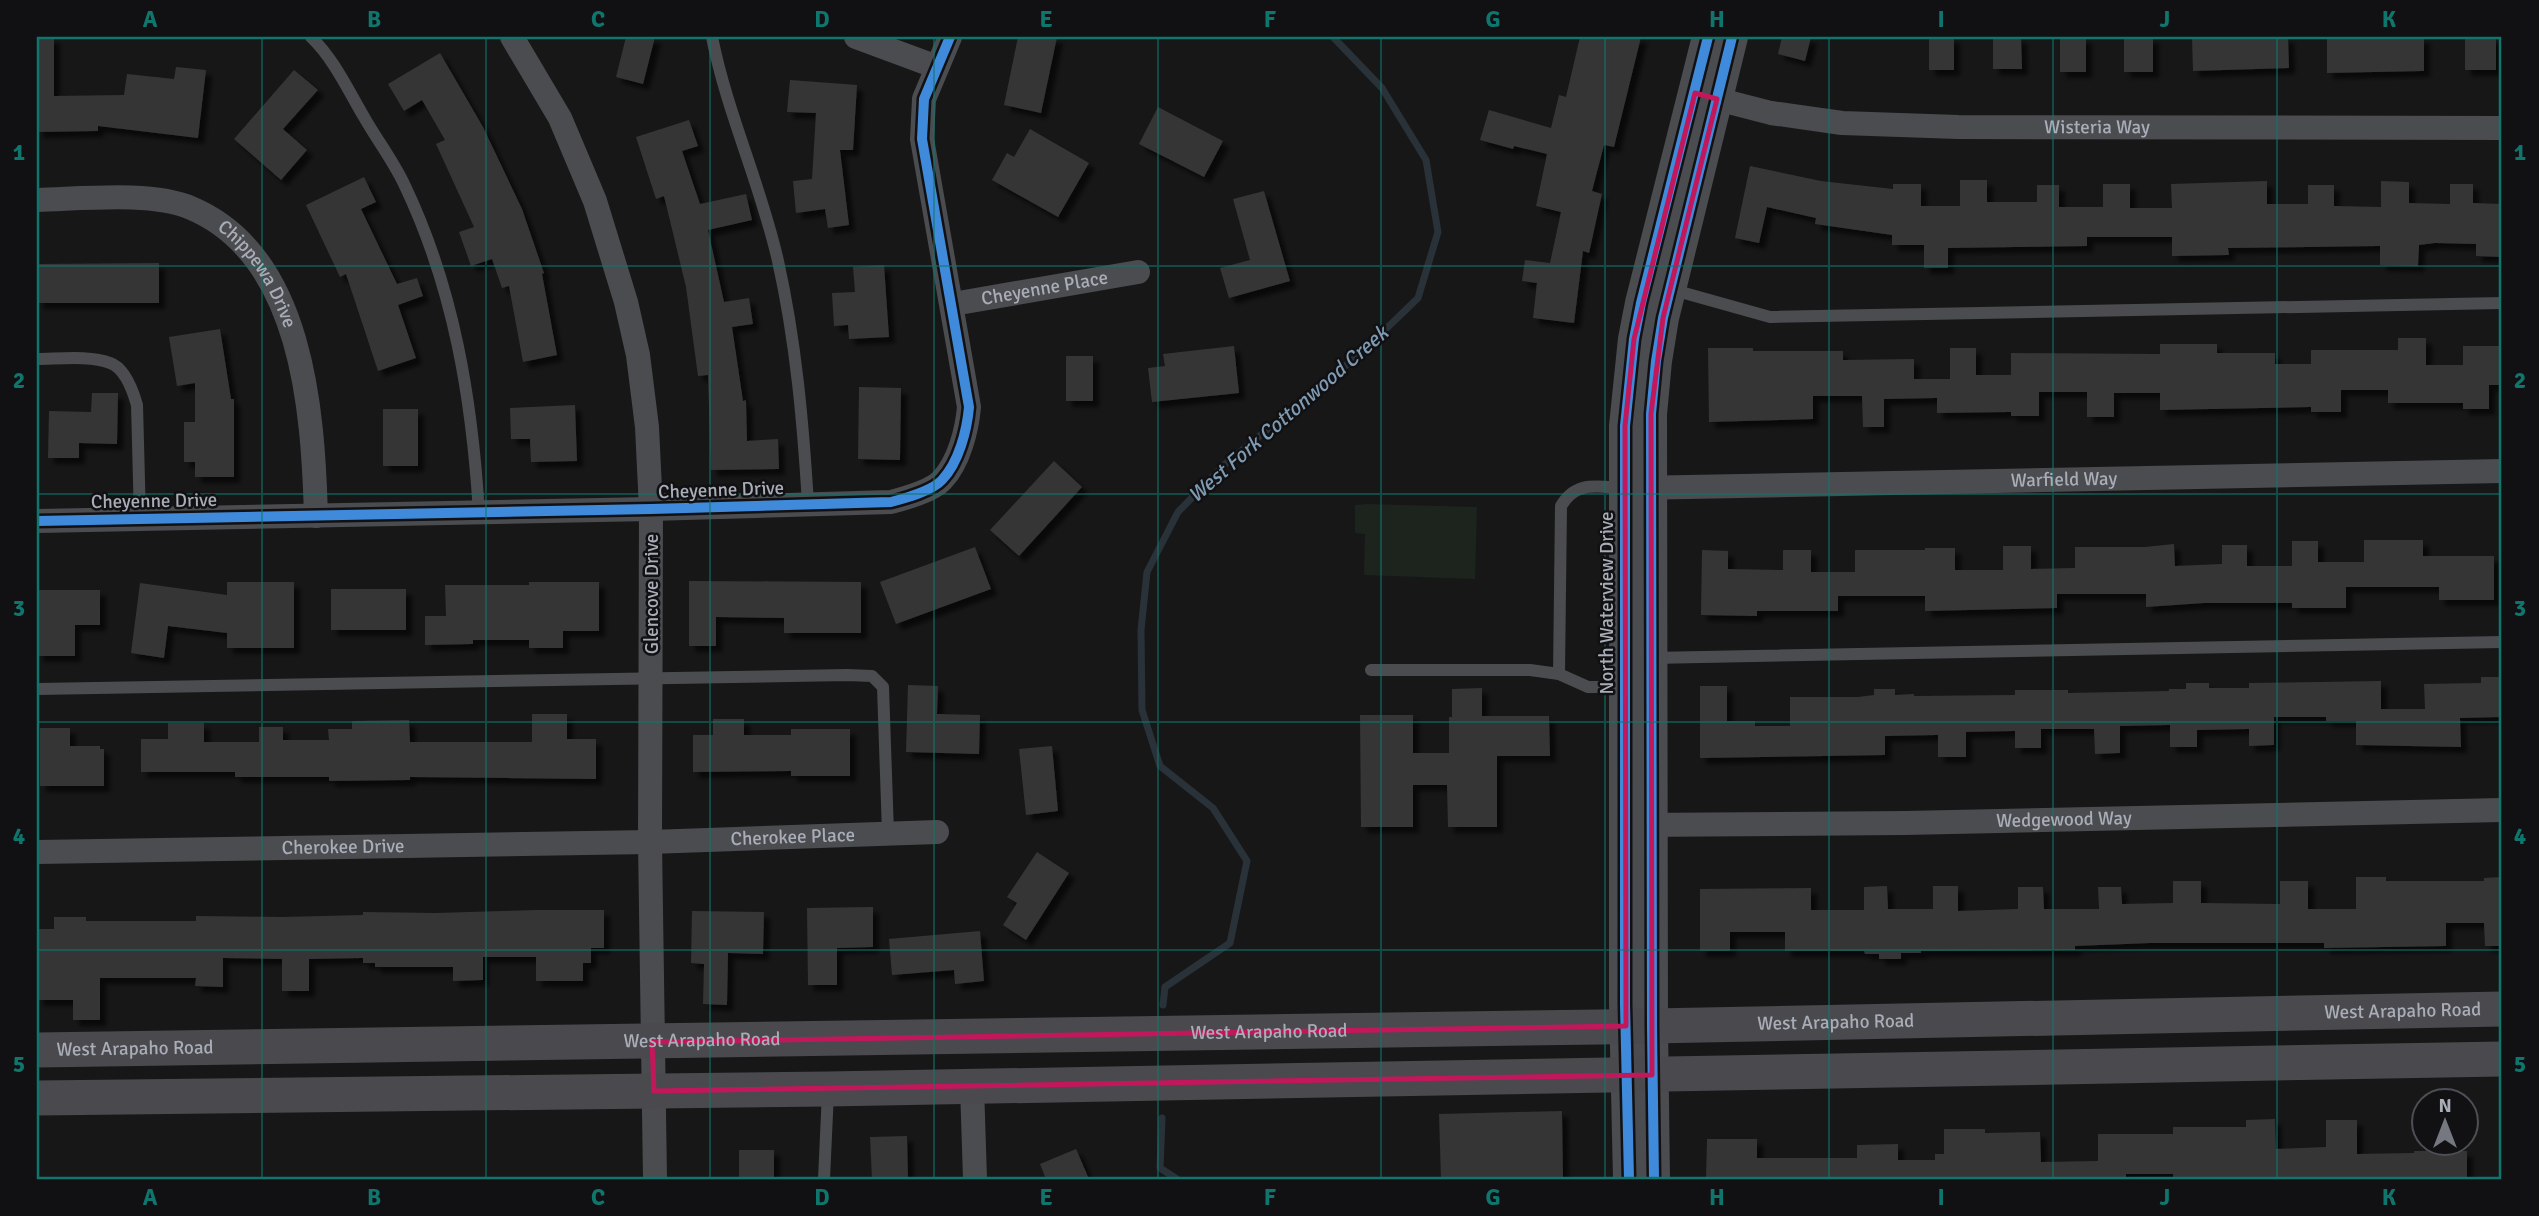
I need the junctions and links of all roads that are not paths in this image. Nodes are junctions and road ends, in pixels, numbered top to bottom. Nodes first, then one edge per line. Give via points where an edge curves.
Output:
1 (311, 37) edge
2 (512, 37) edge
3 (712, 37) edge
4 (856, 37) edge
5 (950, 37) edge
6 (1708, 37) edge
7 (1732, 37) edge
8 (937, 66) junction
9 (1706, 96) junction
10 (2502, 128) edge
11 (37, 200) edge
12 (1138, 272) dead end
13 (1670, 289) junction
14 (2502, 303) edge
15 (953, 304) junction
16 (37, 359) edge
17 (2502, 471) edge
18 (1637, 488) junction
19 (807, 505) junction
20 (651, 509) junction
21 (479, 513) junction
22 (316, 516) junction
23 (140, 519) junction
24 (37, 521) edge
25 (2502, 642) edge
26 (1651, 658) junction
27 (1371, 670) dead end
28 (1559, 674) junction
29 (652, 680) junction
30 (1625, 687) junction
31 (37, 689) edge
32 (2502, 810) edge
33 (1638, 825) junction
34 (937, 832) dead end
35 (888, 833) junction
36 (650, 842) junction
37 (37, 852) edge
38 (2502, 1009) edge
39 (1639, 1026) junction
40 (1148, 1034) junction
41 (652, 1042) junction
42 (37, 1050) edge
43 (2502, 1059) edge
44 (1639, 1075) junction
45 (972, 1086) junction
46 (828, 1089) junction
47 (654, 1091) junction
48 (37, 1098) edge
49 (655, 1179) edge
50 (824, 1179) edge
51 (975, 1179) edge
52 (1629, 1179) edge
53 (1654, 1179) edge

1 - 21 lane via 333,64 404,183 439,267 462,363
2 - 20 street, Glencove Drive via 560,118 612,253 638,355 648,426
3 - 19 lane via 718,70 778,261 798,366
4 - 8 street
5 - 8 street, Cheyenne Drive
6 - 9 street, North Waterview Drive
7 - 9 street, North Waterview Drive
8 - 15 street, Cheyenne Drive via 924,99 922,139
9 - 10 street, Wisteria Way via 1771,113 1842,123
9 - 13 street, North Waterview Drive
9 - 18 street, North Waterview Drive via 1634,339 1625,426
11 - 22 street, Chippewa Drive via 155,198 190,207 228,229 257,257 271,279 291,333 306,392
12 - 15 street, Cheyenne Place
13 - 14 lane via 1770,317
13 - 18 street, North Waterview Drive
15 - 19 street, Cheyenne Drive via 969,407 967,430 942,481 891,502
16 - 23 lane via 85,359 111,363 120,370 138,405
17 - 18 street, Warfield Way
18 - 26 street, North Waterview Drive
18 - 28 lane via 1581,487 1561,506
18 - 30 street, North Waterview Drive
19 - 20 street, Cheyenne Drive
20 - 21 street, Cheyenne Drive
20 - 29 street, Glencove Drive
21 - 22 street, Cheyenne Drive
22 - 23 street, Cheyenne Drive
23 - 24 street, Cheyenne Drive
25 - 26 lane
26 - 33 street, North Waterview Drive
27 - 28 lane
28 - 30 lane via 1588,687
29 - 31 lane
29 - 35 lane via 872,676 883,687
29 - 36 street, Glencove Drive
30 - 33 street, North Waterview Drive
32 - 33 street, Wedgewood Way
33 - 39 street, North Waterview Drive
34 - 35 street, Cherokee Place
35 - 36 street, Cherokee Place
36 - 37 street, Cherokee Drive
36 - 41 street, Glencove Drive
38 - 39 main road, West Arapaho Road
39 - 40 main road, West Arapaho Road
39 - 44 street, North Waterview Drive
40 - 41 main road, West Arapaho Road
40 - 45 main road via 1104,1052 988,1055 981,1059
41 - 42 main road, West Arapaho Road
41 - 47 street, Glencove Drive
43 - 44 main road
44 - 45 main road
44 - 52 street, North Waterview Drive
44 - 53 street, North Waterview Drive
45 - 46 main road
45 - 51 street
46 - 47 main road
46 - 50 lane
47 - 48 main road
47 - 49 street, Glencove Drive

